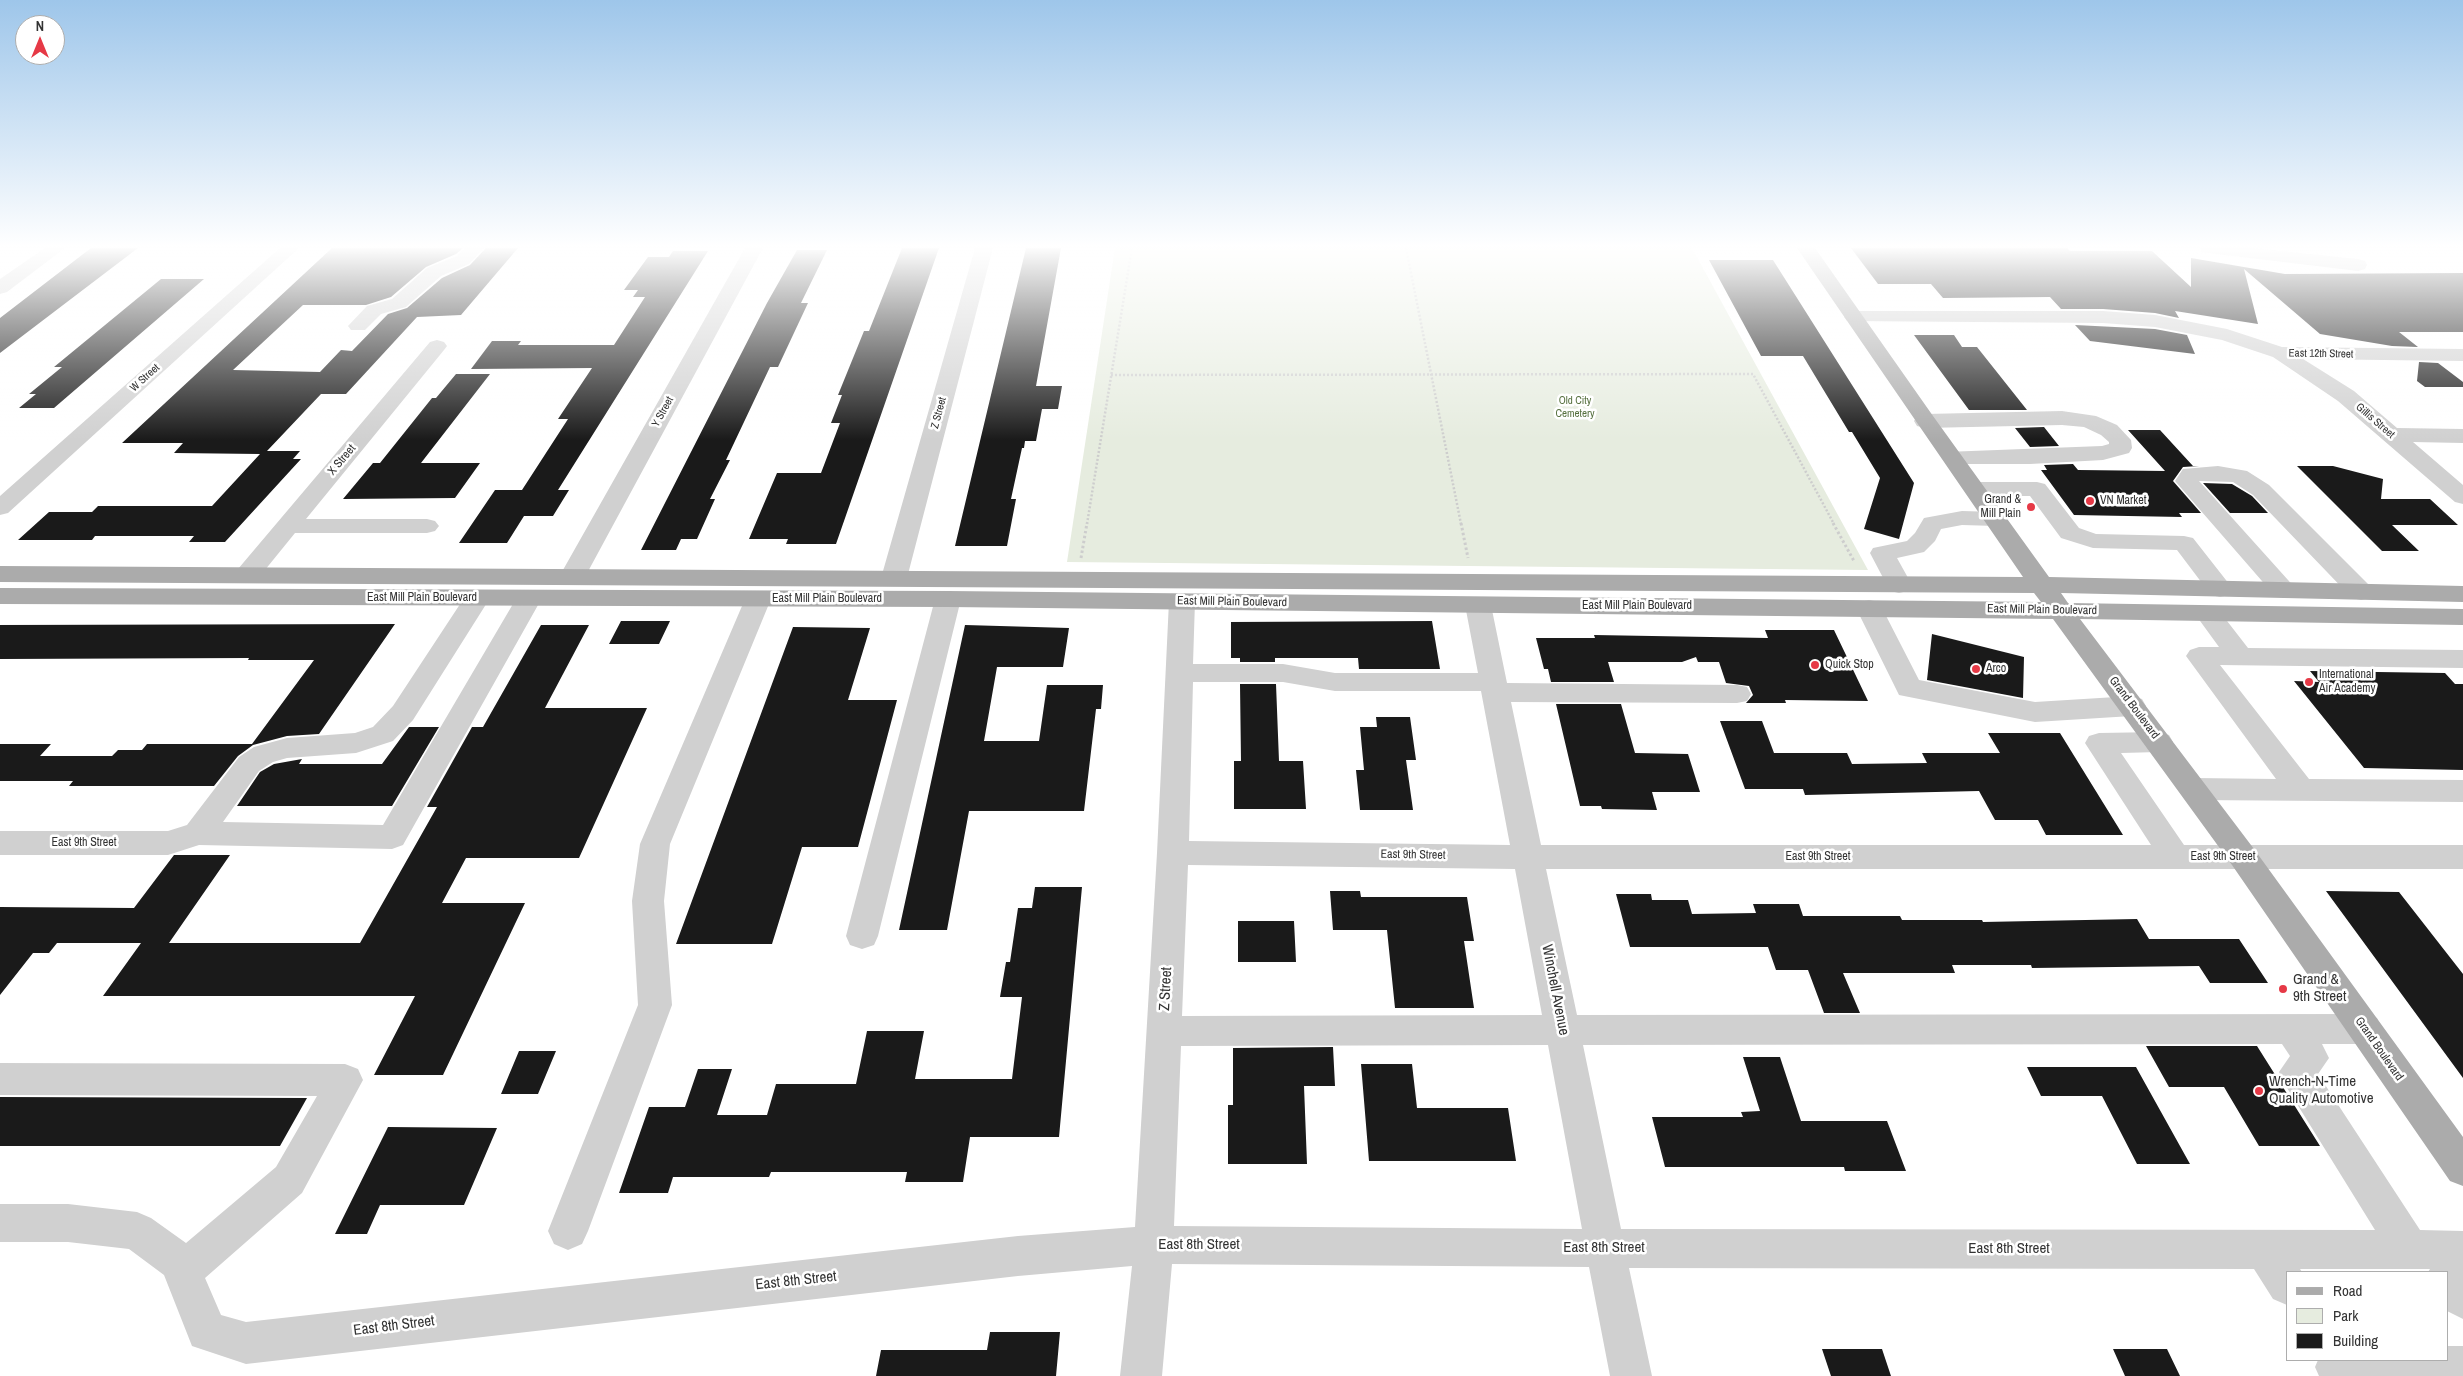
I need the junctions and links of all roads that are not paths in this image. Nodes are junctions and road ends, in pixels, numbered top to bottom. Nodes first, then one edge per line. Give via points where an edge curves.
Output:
1 (218, 312) edge
2 (372, 312) edge
3 (718, 312) edge
4 (966, 312) edge
5 (1850, 312) edge
6 (1854, 318) junction
7 (358, 326) dead end
8 (437, 346) dead end
9 (2280, 353) junction
10 (2463, 355) edge
11 (1925, 421) junction
12 (2392, 435) junction
13 (2463, 436) edge
14 (1953, 457) junction
15 (1976, 489) junction
16 (2463, 498) edge
17 (0, 508) edge
18 (1996, 519) junction
19 (288, 526) junction
20 (427, 526) dead end
21 (0, 574) edge
22 (247, 575) junction
23 (572, 576) junction
24 (894, 578) junction
25 (1899, 585) junction
26 (2043, 585) junction
27 (2220, 589) junction
28 (2284, 590) junction
29 (2361, 592) junction
30 (1475, 593) junction
31 (2463, 594) edge
32 (0, 596) edge
33 (1867, 596) junction
34 (477, 598) junction
35 (528, 598) junction
36 (758, 599) junction
37 (948, 599) junction
38 (1182, 601) junction
39 (2060, 610) junction
40 (2208, 614) junction
41 (2463, 617) edge
42 (2240, 656) junction
43 (2463, 659) edge
44 (1180, 673) junction
45 (1495, 687) junction
46 (1737, 694) dead end
47 (2132, 706) junction
48 (2159, 742) junction
49 (2194, 789) junction
50 (2301, 790) junction
51 (2463, 791) edge
52 (198, 834) junction
53 (0, 843) edge
54 (1173, 853) junction
55 (1528, 857) junction
56 (2175, 857) junction
57 (2243, 857) junction
58 (2463, 857) edge
59 (862, 936) dead end
60 (2365, 1029) junction
61 (1562, 1030) junction
62 (2292, 1030) junction
63 (1163, 1031) junction
64 (0, 1079) edge
65 (2452, 1136) edge
66 (2463, 1168) edge
67 (0, 1224) edge
68 (568, 1231) dead end
69 (1154, 1245) junction
70 (1605, 1248) junction
71 (2266, 1250) junction
72 (2439, 1260) edge
73 (183, 1271) junction
74 (2446, 1271) edge
75 (2448, 1275) edge
76 (2286, 1283) edge
77 (2463, 1299) edge
78 (2463, 1367) edge
79 (2336, 1368) edge
80 (1141, 1376) edge
81 (1631, 1376) edge

1 - 17 street, W Street
2 - 7 street
3 - 23 street, Y Street
4 - 24 street, Z Street
5 - 6 main road, Grand Boulevard
6 - 9 street, East 12th Street via 2103,317 2155,321 2227,336
6 - 11 main road, Grand Boulevard
8 - 19 street, X Street
9 - 10 street, East 12th Street
9 - 12 street, Gillis Street via 2346,396
11 - 14 main road, Grand Boulevard
11 - 14 street via 2062,418 2088,421 2109,430 2120,440 2121,448 2103,453 2030,457
12 - 13 street
12 - 16 street, Gillis Street
14 - 15 main road, Grand Boulevard
15 - 18 main road, Grand Boulevard
15 - 27 street via 2037,489 2070,533 2094,542 2184,543
18 - 25 street via 1962,518 1932,523 1926,536 1915,547 1882,553
18 - 26 main road, Grand Boulevard
19 - 20 street
19 - 22 street, X Street
21 - 22 main road, East Mill Plain Boulevard
22 - 23 main road, East Mill Plain Boulevard
23 - 24 main road, East Mill Plain Boulevard
24 - 30 main road, East Mill Plain Boulevard via 1080,578
25 - 26 main road, East Mill Plain Boulevard
25 - 33 main road, East Mill Plain Boulevard
26 - 27 main road, East Mill Plain Boulevard
26 - 39 main road, Grand Boulevard
27 - 28 main road, East Mill Plain Boulevard
28 - 29 main road, East Mill Plain Boulevard
28 - 29 street via 2187,481 2191,474 2239,476 2261,490
29 - 31 main road, East Mill Plain Boulevard
30 - 33 main road, East Mill Plain Boulevard
30 - 38 main road, East Mill Plain Boulevard
30 - 45 street, Winchell Avenue
32 - 34 main road, East Mill Plain Boulevard
33 - 39 main road, East Mill Plain Boulevard
33 - 47 street via 1909,688 2036,712
34 - 35 main road, East Mill Plain Boulevard
34 - 52 street via 403,713 383,734 356,743 287,748 264,754 249,764
35 - 36 main road, East Mill Plain Boulevard
35 - 52 street, East 9th Street via 392,837
36 - 37 main road, East Mill Plain Boulevard
36 - 68 street via 655,844 648,901 654,1005
37 - 38 main road, East Mill Plain Boulevard
37 - 59 street
38 - 44 street, Z Street
39 - 40 main road, East Mill Plain Boulevard
39 - 47 main road, Grand Boulevard
40 - 41 main road, East Mill Plain Boulevard
40 - 42 street
42 - 43 street
42 - 50 street via 2199,656
44 - 45 street via 1282,673 1335,682
44 - 54 street, Z Street
45 - 46 street
45 - 55 street, Winchell Avenue
47 - 48 main road, Grand Boulevard
48 - 49 main road, Grand Boulevard
48 - 56 street via 2099,742
49 - 50 street
49 - 57 main road, Grand Boulevard
50 - 51 street
52 - 53 street, East 9th Street via 168,843
54 - 55 street, East 9th Street
54 - 63 street, Z Street
55 - 56 street, East 9th Street
55 - 61 street, Winchell Avenue
56 - 57 street, East 9th Street
57 - 58 street, East 9th Street
57 - 60 main road, Grand Boulevard
60 - 62 street
60 - 65 main road, Grand Boulevard
61 - 62 street
61 - 63 street
61 - 70 street, Winchell Avenue
62 - 72 street via 2310,1058 2297,1072
63 - 69 street, Z Street
64 - 73 street via 345,1080 289,1180
65 - 66 main road, Grand Boulevard
67 - 73 street, East 8th Street via 68,1224 137,1231 178,1261
69 - 70 street, East 8th Street
69 - 73 street, East 8th Street via 1018,1256 246,1343 207,1331
69 - 80 street, Z Street
70 - 71 street, East 8th Street
70 - 81 street, Winchell Avenue
71 - 72 street, East 8th Street
71 - 76 street
72 - 74 street
75 - 77 street
78 - 79 street

